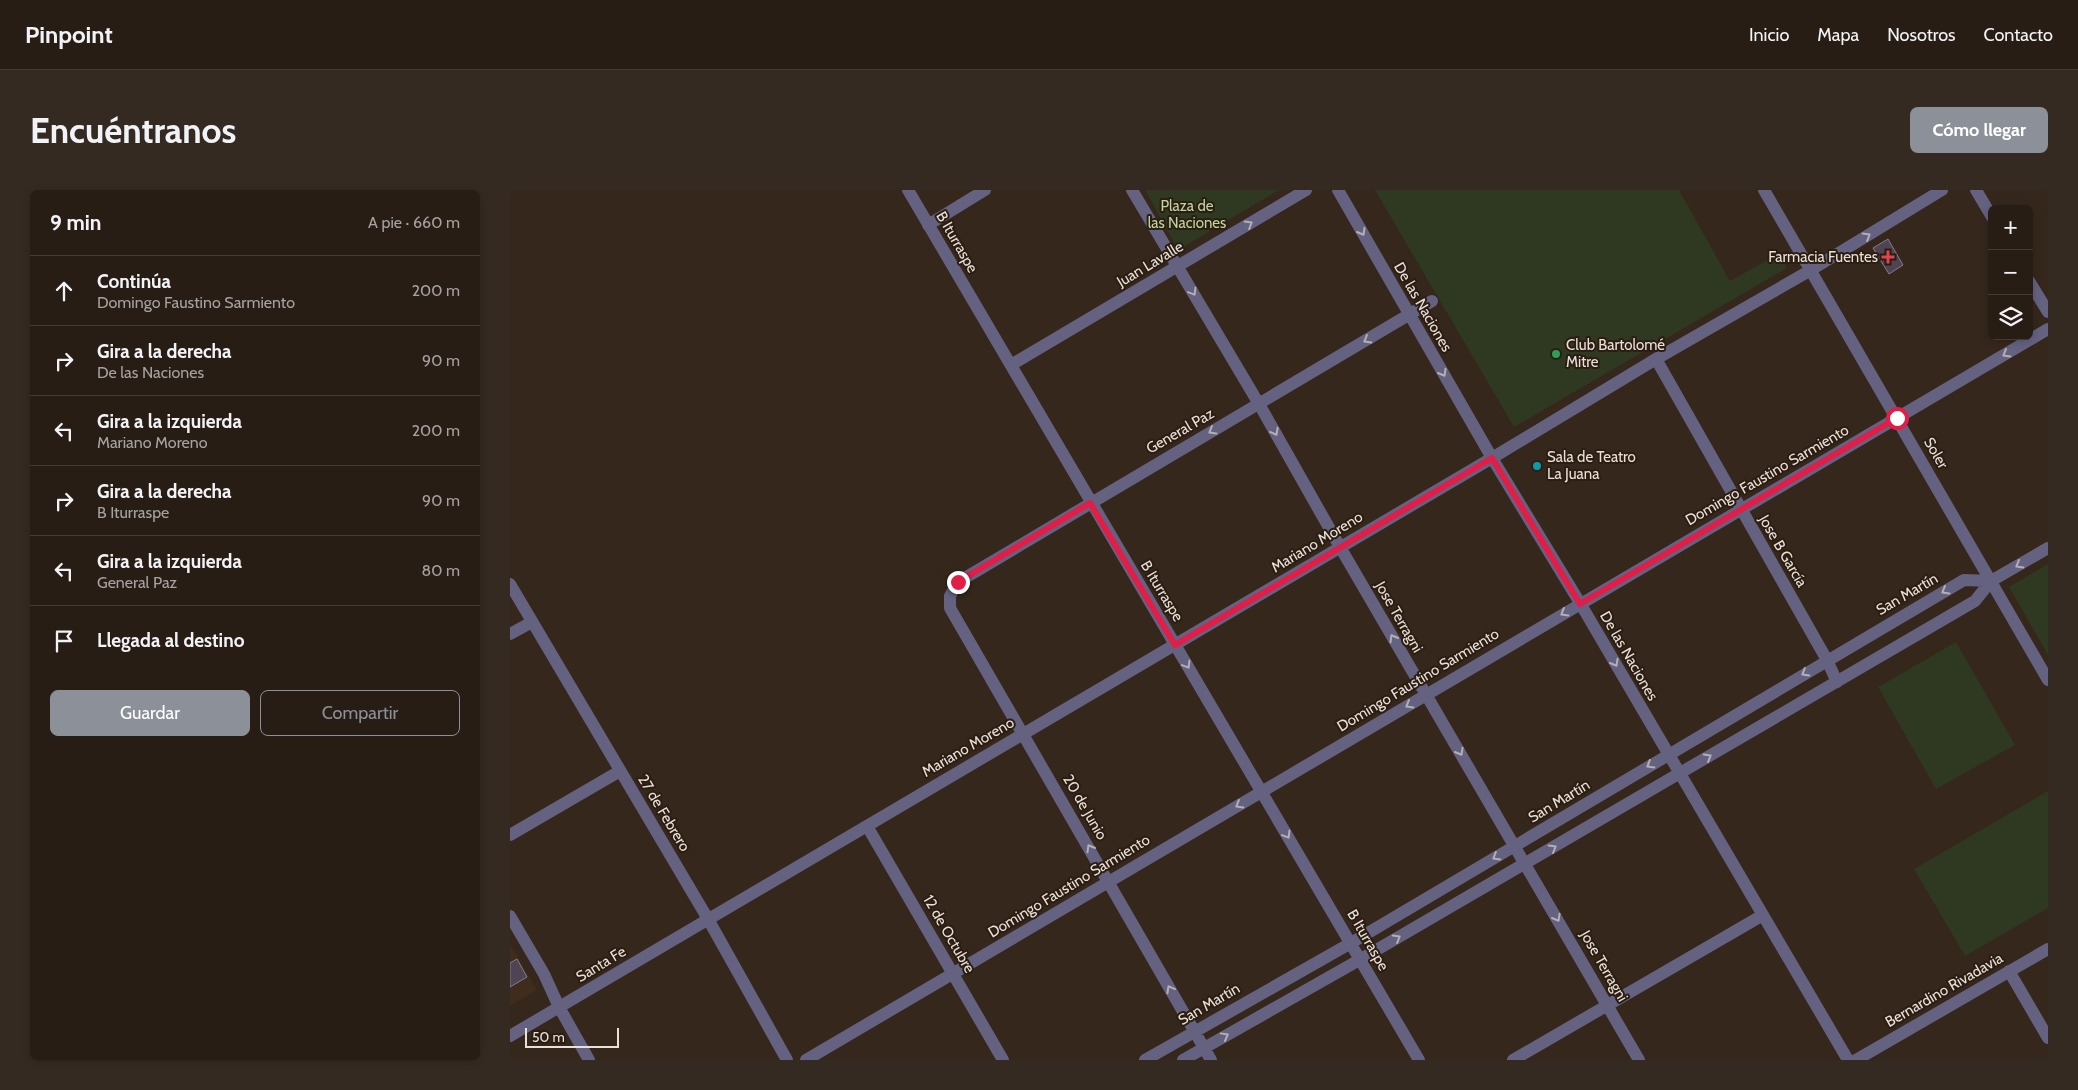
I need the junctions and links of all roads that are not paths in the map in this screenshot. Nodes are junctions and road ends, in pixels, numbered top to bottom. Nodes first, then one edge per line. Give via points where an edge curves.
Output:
1 (908, 190) edge
2 (984, 190) edge
3 (1132, 190) edge
4 (1306, 190) edge
5 (1338, 190) edge
6 (1764, 190) edge
7 (1942, 190) edge
8 (1976, 190) edge
9 (1988, 210) edge
10 (928, 225) junction
11 (1177, 266) junction
12 (1811, 270) junction
13 (2033, 287) edge
14 (1432, 301) dead end
15 (2048, 312) edge
16 (1409, 315) junction
17 (2048, 329) edge
18 (1656, 359) junction
19 (1011, 365) junction
20 (1259, 404) junction
21 (1897, 418) junction
22 (1492, 458) junction
23 (1090, 503) junction
24 (1741, 509) junction
25 (1340, 547) junction
26 (2048, 548) edge
27 (1991, 581) junction
28 (510, 584) edge
29 (950, 596) joint
30 (1580, 604) junction
31 (532, 622) junction
32 (510, 634) edge
33 (1175, 645) junction
34 (1826, 660) junction
35 (2048, 680) edge
36 (1837, 682) junction
37 (1426, 695) junction
38 (1023, 734) junction
39 (1668, 755) junction
40 (620, 771) junction
41 (1680, 773) junction
42 (1262, 791) junction
43 (867, 826) junction
44 (510, 835) edge
45 (1514, 846) junction
46 (1525, 864) junction
47 (1109, 881) junction
48 (1763, 915) junction
49 (510, 916) edge
50 (708, 919) junction
51 (1351, 943) junction
52 (2048, 949) edge
53 (1361, 959) junction
54 (2009, 971) junction
55 (953, 973) junction
56 (1608, 1005) junction
57 (559, 1008) junction
58 (1194, 1032) junction
59 (510, 1036) edge
60 (2048, 1038) edge
61 (1203, 1048) junction
62 (588, 1060) edge
63 (787, 1060) edge
64 (806, 1060) edge
65 (1004, 1060) edge
66 (1146, 1060) edge
67 (1183, 1060) edge
68 (1211, 1060) edge
69 (1419, 1060) edge
70 (1513, 1060) edge
71 (1639, 1060) edge
72 (1848, 1060) edge
73 (1856, 1060) edge

1 - 10 street, B Iturraspe
2 - 10 street
3 - 11 street, Jose Terragni
11 -> 4 street, Juan Lavalle
5 -> 16 street, De las Naciones
6 - 12 street, Soler
12 -> 7 street, Mariano Moreno
8 - 9 street
10 - 19 street, B Iturraspe
11 - 19 street, Juan Lavalle
11 -> 20 street, Jose Terragni
12 - 18 street, Mariano Moreno
12 - 21 street, Soler
13 - 15 street
14 - 16 street, General Paz
16 -> 20 street, General Paz
16 -> 22 street, De las Naciones
17 -> 21 street, Domingo Faustino Sarmiento
18 - 22 street, Mariano Moreno
18 - 24 street, Jose B García
19 - 23 street, B Iturraspe
20 -> 23 street, General Paz
20 -> 25 street, Jose Terragni
21 - 24 street, Domingo Faustino Sarmiento
21 - 27 street, Soler
22 - 25 street, Mariano Moreno
22 - 30 street, De las Naciones
23 - 29 street, General Paz via 958,582
23 - 33 street, B Iturraspe
24 - 30 street, Domingo Faustino Sarmiento
24 - 34 street, Jose B García
25 - 33 street, Mariano Moreno
37 -> 25 street, Jose Terragni
26 -> 27 street
27 -> 34 street, San Martín via 1964,580
27 - 35 street, Soler
27 - 36 street via 1974,601
28 - 31 street, 27 de Febrero
29 - 38 street, 20 de Junio via 950,608
30 -> 37 street, Domingo Faustino Sarmiento
30 -> 39 street, De las Naciones
31 - 32 street
31 - 40 street, 27 de Febrero
33 - 38 street, Mariano Moreno
33 -> 42 street, B Iturraspe
34 - 36 street, Jose B García
34 -> 39 street, San Martín
41 -> 36 street
37 -> 42 street, Domingo Faustino Sarmiento
37 -> 45 street, Jose Terragni
38 - 43 street, Mariano Moreno
47 -> 38 street, 20 de Junio
39 - 41 street, De las Naciones
39 -> 45 street, San Martín
40 - 44 street
40 - 50 street, 27 de Febrero
46 -> 41 street
41 - 48 street, De las Naciones
42 -> 47 street, Domingo Faustino Sarmiento
42 -> 51 street, B Iturraspe
43 - 50 street, Mariano Moreno
43 - 55 street, 12 de Octubre
45 - 46 street, Jose Terragni
45 -> 51 street, San Martín
53 -> 46 street
46 -> 56 street, Jose Terragni
47 - 55 street, Domingo Faustino Sarmiento
58 -> 47 street, 20 de Junio
48 - 56 street
48 - 72 street, De las Naciones
49 - 57 street via 544,974
50 - 57 street, Santa Fe
50 - 63 street, 27 de Febrero
51 - 53 street, B Iturraspe
51 - 58 street, San Martín
52 - 54 street, Bernardino Rivadavia
61 -> 53 street
53 - 69 street, B Iturraspe
54 - 60 street
54 - 73 street, Bernardino Rivadavia
55 - 64 street, Domingo Faustino Sarmiento
55 - 65 street, 12 de Octubre
56 - 70 street
56 - 71 street, Jose Terragni
57 - 59 street, Santa Fe
57 - 62 street
58 - 61 street, 20 de Junio
58 - 66 street, San Martín
61 - 67 street
61 - 68 street, 20 de Junio

